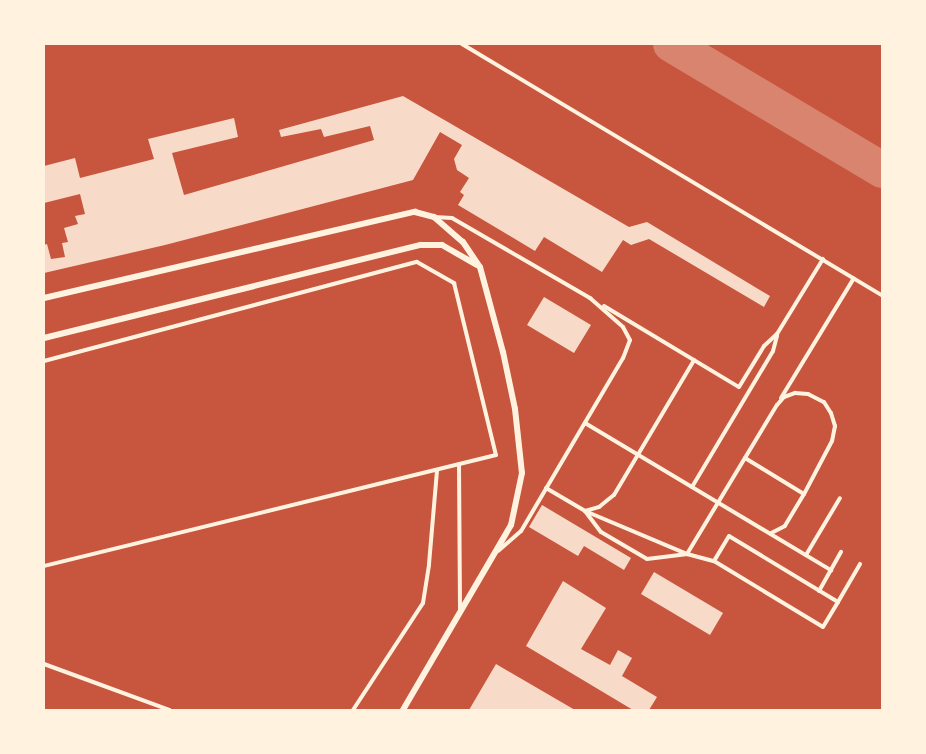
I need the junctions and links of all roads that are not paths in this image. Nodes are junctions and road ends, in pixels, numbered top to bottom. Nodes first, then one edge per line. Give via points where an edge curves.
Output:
1 (462, 44) edge
2 (434, 217) junction
3 (823, 259) junction
4 (480, 267) junction
5 (854, 278) junction
6 (882, 295) edge
7 (44, 298) edge
8 (590, 298) junction
9 (777, 334) junction
10 (44, 338) edge
11 (694, 360) junction
12 (44, 362) edge
13 (777, 405) junction
14 (585, 423) junction
15 (638, 454) junction
16 (745, 458) junction
17 (459, 464) junction
18 (437, 470) junction
19 (692, 487) junction
20 (546, 488) junction
21 (804, 494) junction
22 (840, 498) dead end
23 (718, 502) junction
24 (585, 511) junction
25 (770, 534) junction
26 (841, 552) dead end
27 (687, 554) junction
28 (806, 555) junction
29 (492, 556) junction
30 (714, 561) junction
31 (861, 564) dead end
32 (44, 567) edge
33 (831, 570) junction
34 (819, 591) junction
35 (838, 602) junction
36 (460, 612) junction
37 (44, 664) edge
38 (170, 711) edge
39 (354, 711) edge
40 (403, 711) edge

1 - 3 lane
2 - 4 street via 463,242
2 - 7 street via 415,212
2 - 8 lane via 452,218
3 - 5 lane
3 - 9 lane
4 - 10 street via 442,245 421,245
4 - 29 street via 515,409 522,473 511,525
5 - 6 lane
5 - 13 lane
8 - 11 lane
8 - 14 lane via 623,327 630,340
9 - 11 lane via 764,346 739,387
9 - 19 lane via 773,351
11 - 15 lane
12 - 17 lane via 417,262 454,283 496,455
13 - 16 lane
13 - 21 lane via 795,393 808,394 824,402 831,413 832,441
14 - 15 lane
14 - 20 lane
15 - 19 lane
15 - 24 lane via 614,495 599,507
16 - 21 lane
16 - 23 lane
17 - 18 lane
17 - 36 lane
18 - 32 lane
18 - 39 lane via 423,603
19 - 23 lane
20 - 24 lane
20 - 29 lane via 521,531
21 - 25 lane via 785,526
22 - 28 lane
23 - 25 lane
23 - 27 lane
24 - 27 lane
24 - 27 lane via 601,532 647,559
25 - 28 lane
26 - 33 lane
27 - 30 lane
28 - 33 lane
29 - 36 street
30 - 34 lane via 729,536
30 - 35 lane via 823,627
31 - 35 lane
33 - 34 lane
34 - 35 lane
36 - 40 street
37 - 38 lane

